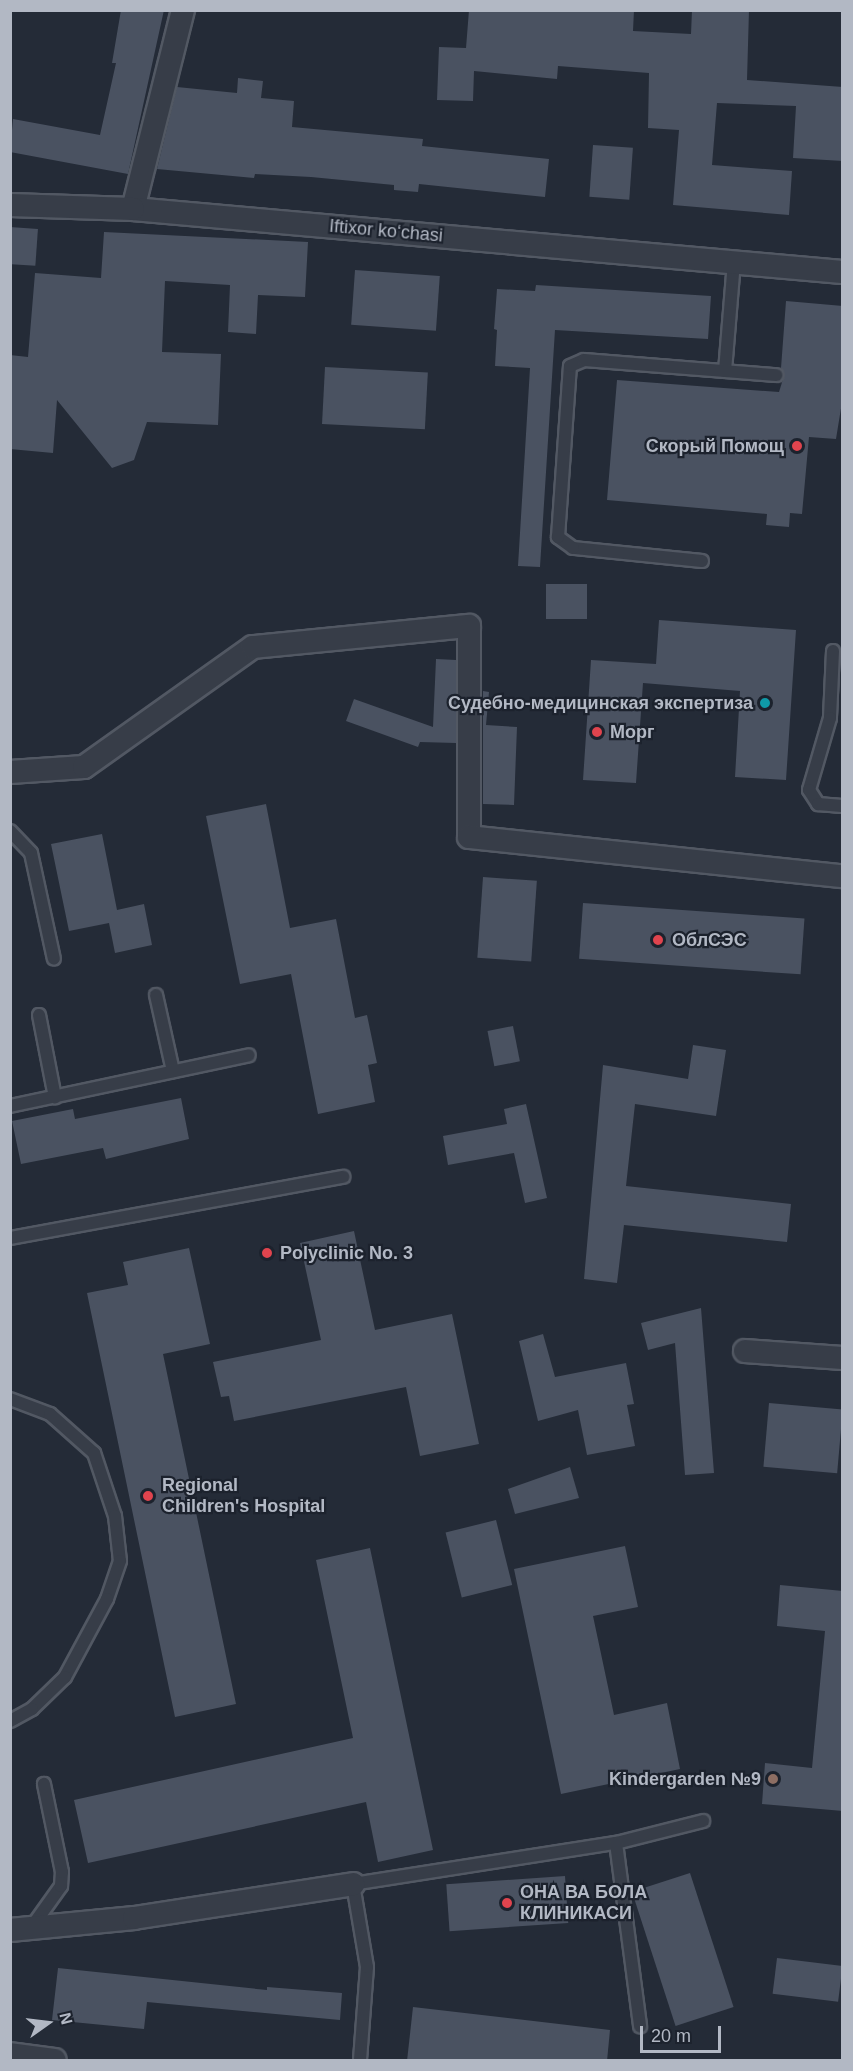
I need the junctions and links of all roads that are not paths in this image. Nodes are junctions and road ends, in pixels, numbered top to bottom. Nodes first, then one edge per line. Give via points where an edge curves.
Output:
1 (183, 10) edge
2 (10, 205) edge
3 (133, 209) junction
4 (734, 262) junction
5 (843, 272) edge
6 (725, 371) junction
7 (776, 375) dead end
8 (702, 561) dead end
9 (833, 651) dead end
10 (10, 772) edge
11 (843, 806) edge
12 (10, 831) edge
13 (843, 876) edge
14 (54, 959) dead end
15 (156, 995) dead end
16 (39, 1015) dead end
17 (249, 1055) dead end
18 (172, 1071) junction
19 (55, 1097) junction
20 (10, 1106) edge
21 (343, 1177) dead end
22 (10, 1238) edge
23 (745, 1351) dead end
24 (843, 1358) edge
25 (10, 1399) edge
26 (10, 1721) edge
27 (44, 1784) dead end
28 (703, 1821) dead end
29 (616, 1843) junction
30 (353, 1884) junction
31 (21, 1929) edge
32 (640, 2026) dead end
33 (10, 2054) edge
34 (55, 2061) edge
35 (360, 2061) edge

1 - 3 street
2 - 3 street, Iftixor koʻchasi
3 - 4 street, Iftixor koʻchasi
4 - 5 street, Iftixor koʻchasi
4 - 6 lane
6 - 7 lane
6 - 8 lane via 584,360 570,366 558,537 573,548
9 - 11 lane via 830,718 809,790 818,804
10 - 13 street via 84,767 253,647 469,626 469,837
12 - 14 lane via 31,853
15 - 18 lane
16 - 19 lane
17 - 18 lane
18 - 19 lane
19 - 20 lane
21 - 22 lane
23 - 24 street
25 - 26 lane via 50,1414 94,1453 115,1516 120,1560 107,1599 66,1677 32,1709
27 - 31 lane via 62,1872 61,1886
28 - 29 lane
29 - 30 lane
29 - 32 lane
30 - 31 street via 134,1918
30 - 35 lane via 367,1967
33 - 34 street

